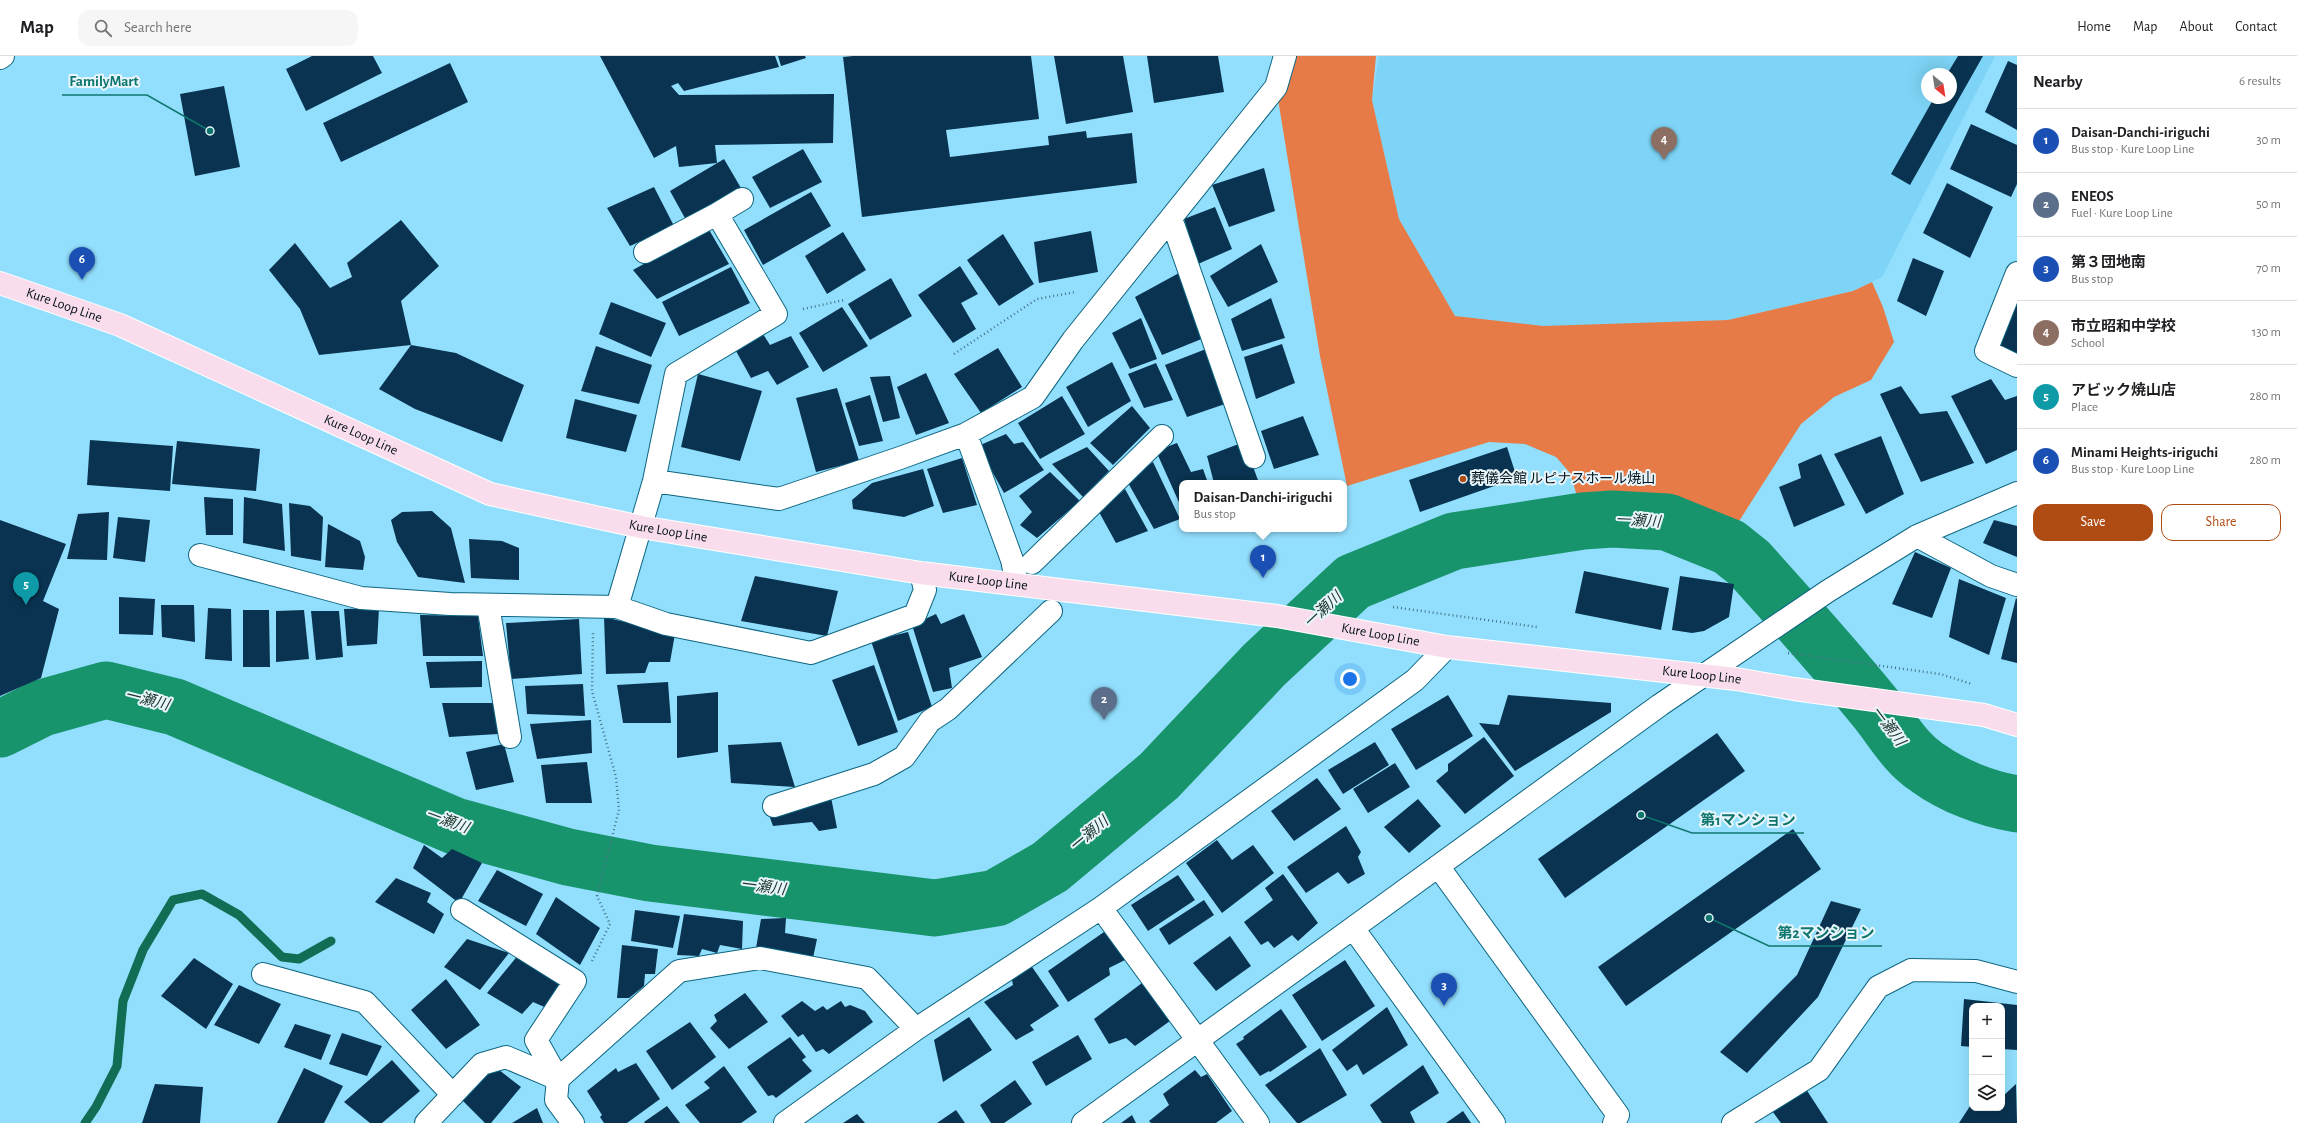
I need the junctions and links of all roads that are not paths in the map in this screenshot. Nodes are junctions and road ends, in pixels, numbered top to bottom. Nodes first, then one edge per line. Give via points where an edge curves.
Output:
1 (3, 56) edge
2 (1285, 56) edge
3 (0, 58) edge
4 (742, 199) dead end
5 (717, 214) junction
6 (1171, 218) junction
7 (645, 252) dead end
8 (2017, 273) edge
9 (0, 283) edge
10 (2017, 366) edge
11 (966, 434) junction
12 (1162, 436) dead end
13 (1254, 457) dead end
14 (654, 481) junction
15 (2017, 493) edge
16 (641, 527) junction
17 (1917, 536) junction
18 (200, 555) dead end
19 (1032, 563) dead end
20 (921, 573) junction
21 (1017, 584) junction
22 (2017, 586) edge
23 (488, 605) junction
24 (617, 607) junction
25 (1051, 612) dead end
26 (1448, 647) junction
27 (1705, 675) junction
28 (2017, 725) edge
29 (510, 737) dead end
30 (774, 806) dead end
31 (1438, 866) junction
32 (1101, 908) junction
33 (462, 910) dead end
34 (1353, 928) junction
35 (263, 974) dead end
36 (2017, 982) edge
37 (916, 1029) junction
38 (1198, 1040) junction
39 (558, 1079) junction
40 (453, 1095) junction
41 (426, 1123) edge
42 (573, 1123) edge
43 (785, 1123) edge
44 (1083, 1123) edge
45 (1258, 1123) edge
46 (1494, 1123) edge
47 (1614, 1123) edge
48 (1733, 1123) edge

1 - 3 street
2 - 6 street via 1276,87
4 - 5 street
5 - 7 street
5 - 14 street via 776,314 676,374
6 - 11 street via 1073,340 1033,397
6 - 13 street
8 - 10 street via 1986,351
9 - 16 main road, Kure Loop Line via 120,325 490,494
11 - 14 street via 779,499
11 - 21 street via 1012,560
12 - 19 street
14 - 16 street
15 - 17 street
16 - 20 main road, Kure Loop Line
16 - 24 street
17 - 22 street via 1991,576
17 - 27 street via 1828,591 1758,644
18 - 23 street via 361,598
20 - 21 main road, Kure Loop Line
20 - 24 street via 925,590 915,615 810,653 666,624
21 - 26 main road, Kure Loop Line via 1277,616
23 - 24 street
23 - 29 street
25 - 30 street via 948,709 930,721 904,757 874,774
26 - 27 main road, Kure Loop Line
26 - 32 street via 1415,680
27 - 28 main road, Kure Loop Line via 1984,715
27 - 31 street
31 - 34 street
31 - 47 street via 1618,1116
32 - 37 street
32 - 38 street
33 - 39 street via 575,981 536,1040
34 - 38 street
34 - 46 street
35 - 40 street via 365,1002
36 - 48 street via 1976,971 1911,970 1878,987 1819,1070
37 - 39 street via 867,978 760,958 679,972
37 - 43 street
38 - 44 street
38 - 45 street
39 - 40 street via 506,1057 482,1064
39 - 42 street via 556,1100
40 - 41 street

